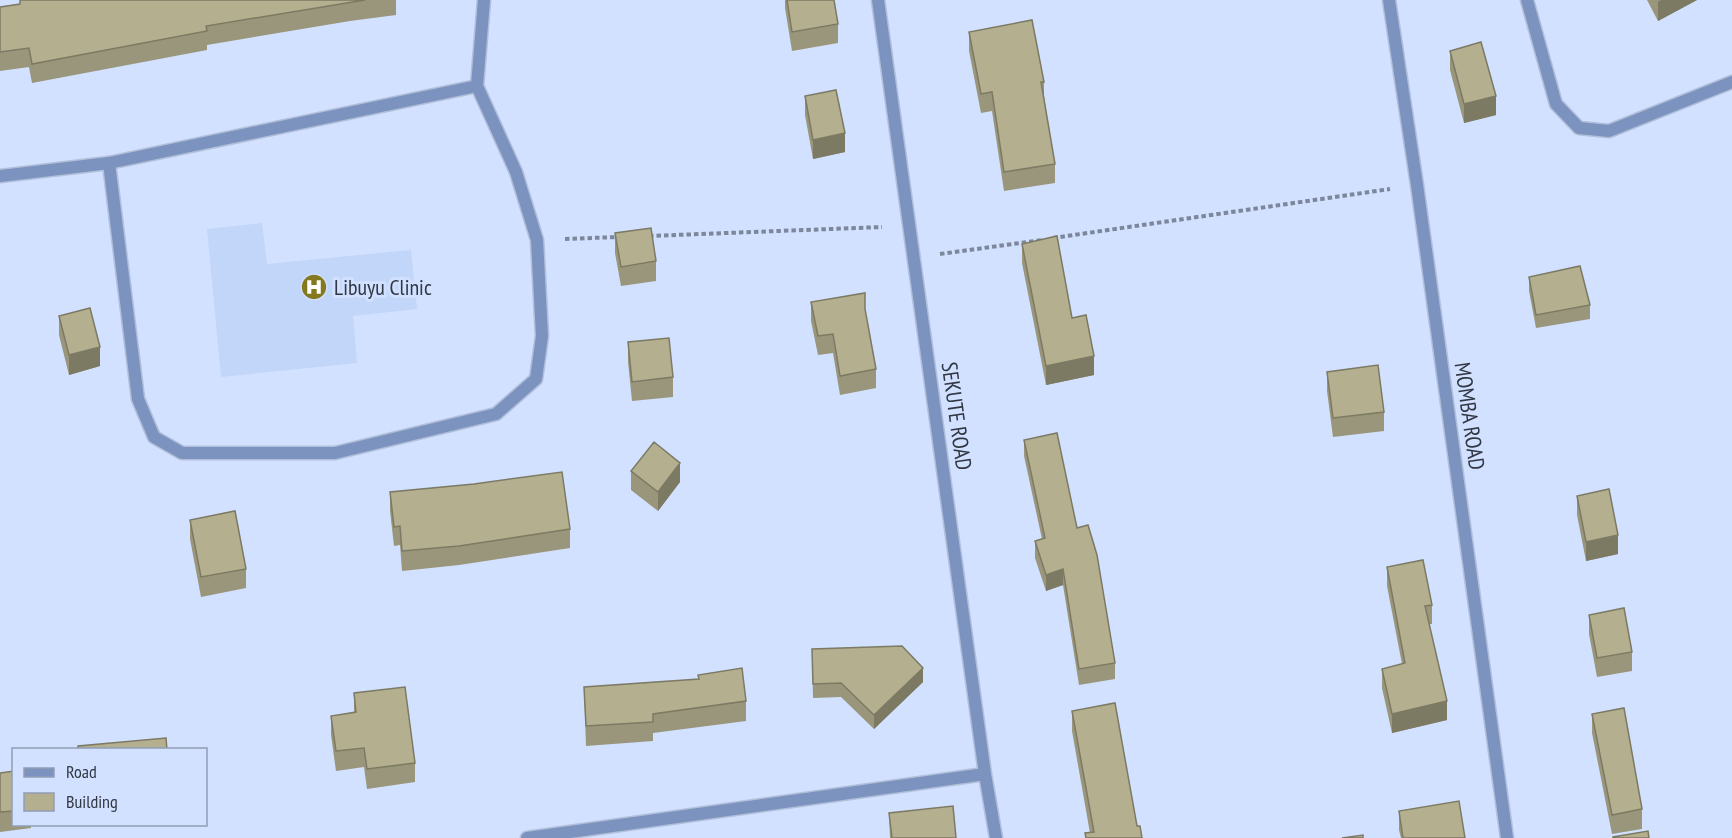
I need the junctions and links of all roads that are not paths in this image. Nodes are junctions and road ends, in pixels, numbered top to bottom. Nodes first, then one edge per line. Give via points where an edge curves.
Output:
1 (484, 0) edge
2 (878, 0) edge
3 (1527, 0) edge
4 (1392, 1) edge
5 (1732, 82) edge
6 (477, 86) junction
7 (109, 163) junction
8 (0, 176) edge
9 (985, 774) junction
10 (614, 832) edge
11 (526, 838) edge
12 (996, 838) edge
13 (1507, 838) edge

1 - 6 street
2 - 9 street, SEKUTE ROAD
3 - 5 street via 1556,104 1578,128 1609,131
4 - 13 street, MOMBA ROAD
6 - 7 street
6 - 7 street via 516,172 537,240 542,336 536,379 496,414 335,453 183,453 154,437 138,399
7 - 8 street
9 - 10 street
9 - 12 street, SEKUTE ROAD
10 - 11 street

